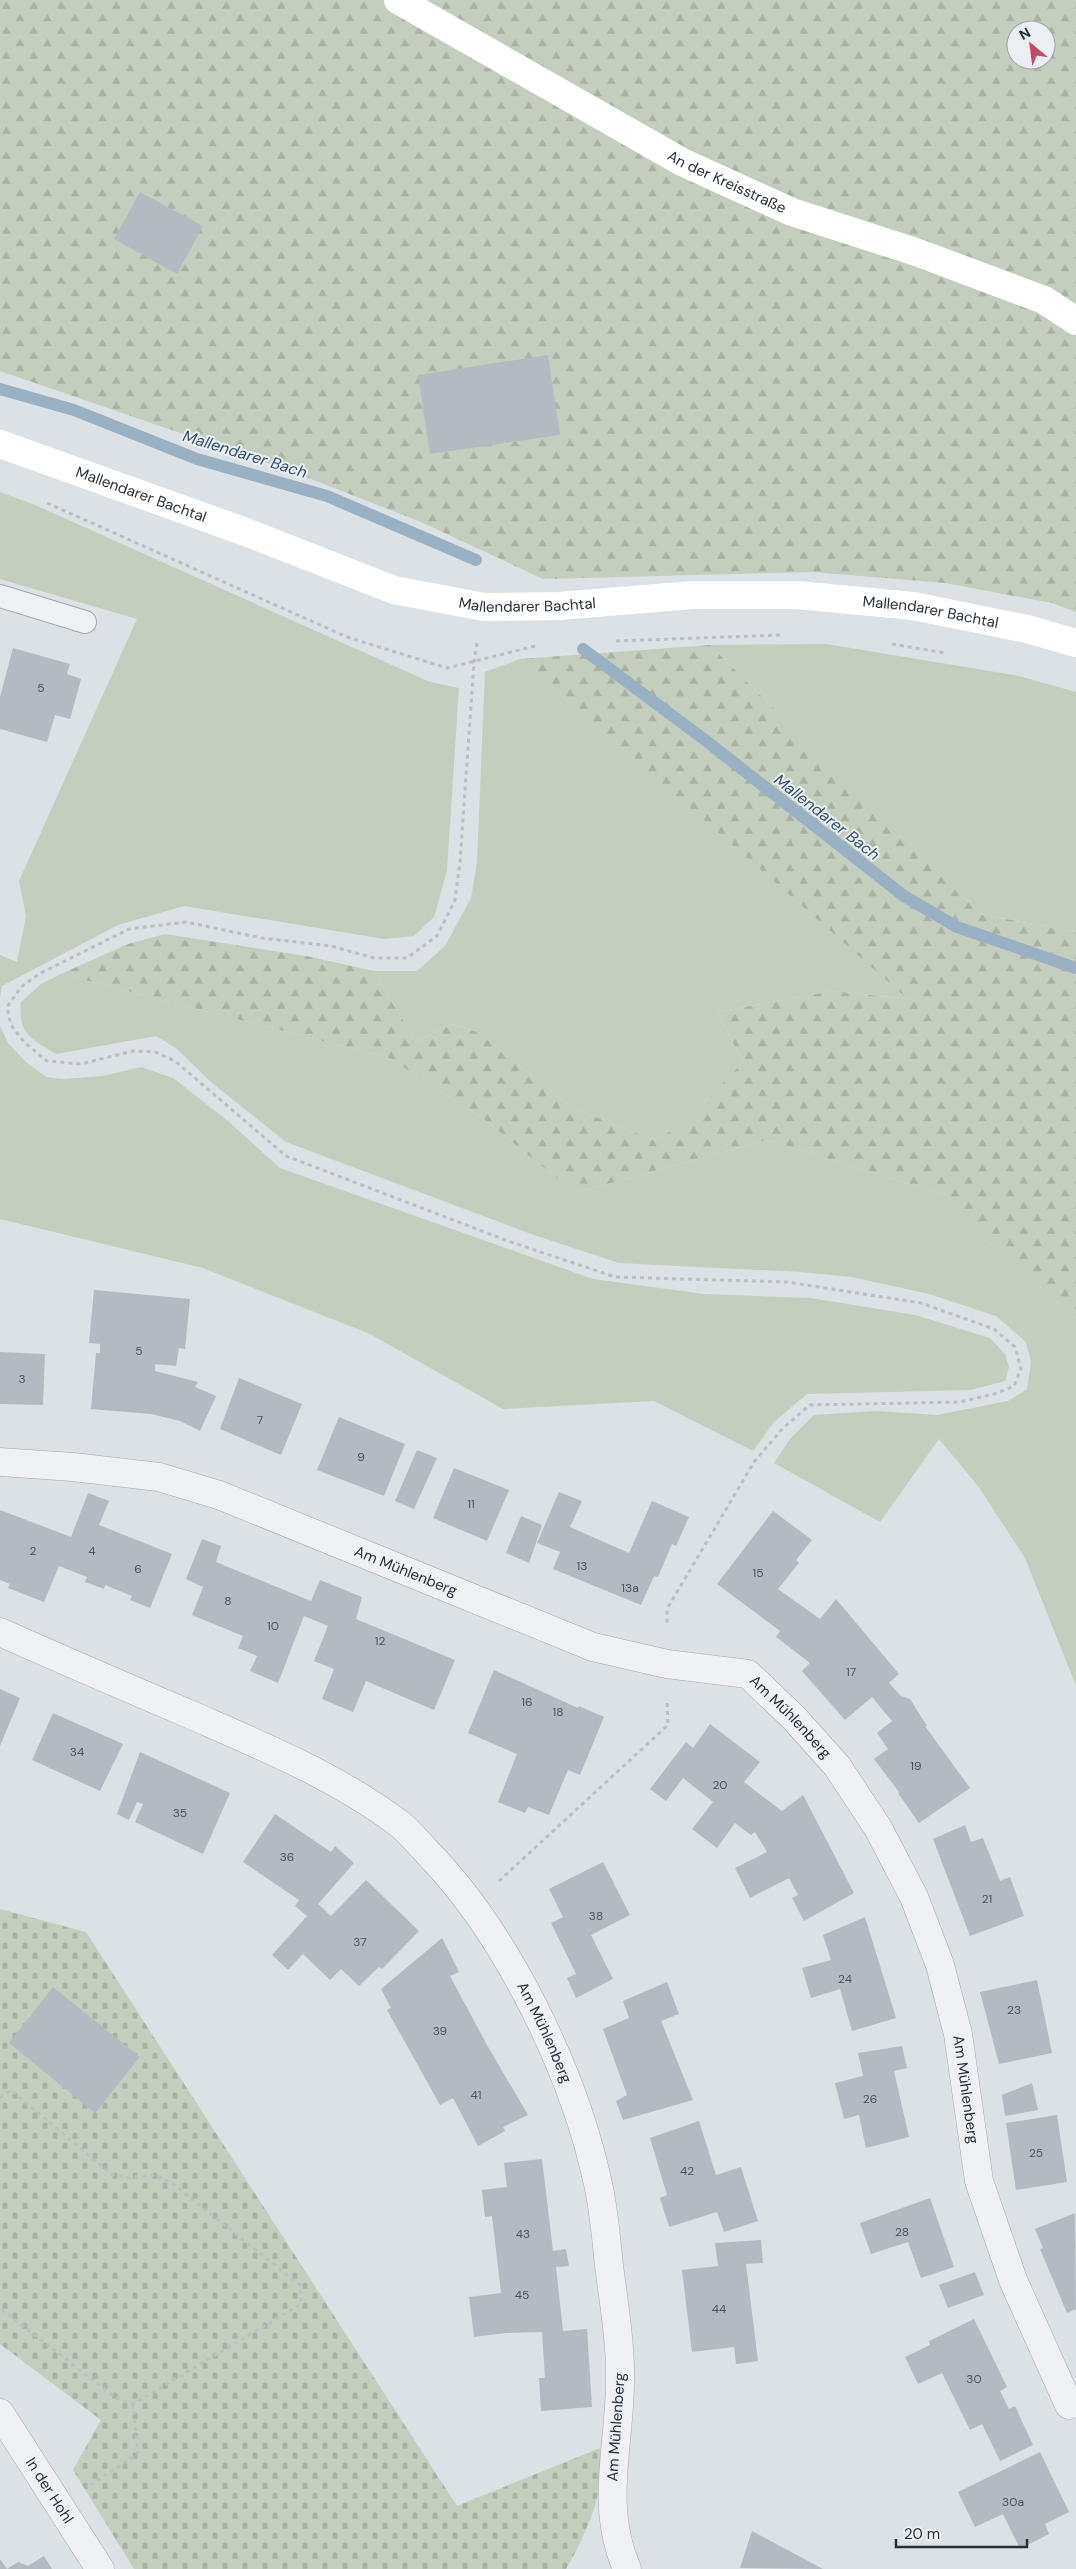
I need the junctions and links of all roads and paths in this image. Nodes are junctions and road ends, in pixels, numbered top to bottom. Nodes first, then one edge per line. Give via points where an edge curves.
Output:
1 (398, 0) edge
2 (1076, 321) edge
3 (0, 444) edge
4 (43, 502) dead end
5 (0, 596) edge
6 (85, 622) dead end
7 (787, 635) dead end
8 (615, 641) dead end
9 (882, 642) dead end
10 (1076, 642) edge
11 (536, 645) dead end
12 (951, 654) dead end
13 (474, 662) junction
14 (0, 1462) edge
15 (0, 1632) edge
16 (667, 1664) junction
17 (472, 1905) junction
18 (0, 2098) edge
19 (0, 2308) edge
20 (133, 2404) junction
21 (1069, 2405) dead end
22 (0, 2413) edge
23 (59, 2504) junction
24 (100, 2569) edge
25 (627, 2569) edge

1 - 2 street, An der Kreisstraße via 682,162 792,212 916,252 1044,300
3 - 10 street, Mallendarer Bachtal via 242,531 394,590 475,605 559,606 693,595 797,595 913,606 1027,628
4 - 13 path via 346,637 447,668
5 - 6 lane
7 - 8 path
9 - 12 path
11 - 13 path
13 - 16 path via 455,900 437,936 408,958 374,958 331,946 262,938 186,922 129,929 39,974 21,987 8,1007 9,1016 11,1025 24,1042 47,1061 81,1064 133,1051 155,1052 175,1061 286,1156 508,1241 615,1277 787,1282 921,1303 994,1329 1015,1347 1021,1369 1014,1386 994,1394 960,1402 810,1405 783,1428 754,1462 667,1609
14 - 16 street, Am Mühlenberg via 160,1477 219,1495 592,1647
15 - 17 street, Am Mühlenberg via 279,1753 343,1787 403,1827 441,1866
16 - 17 path via 668,1725
16 - 21 street, Am Mühlenberg via 748,1674 837,1766 878,1828 914,1897 940,1965 958,2034 979,2181 1014,2280
17 - 25 street, Am Mühlenberg via 510,1964 563,2074 584,2131 598,2185 620,2371 611,2509
18 - 20 path via 11,2090 111,2174 128,2178 154,2176 173,2184 300,2285 301,2304
19 - 20 path via 116,2398
20 - 23 path via 138,2454
22 - 23 street, In der Hohl
23 - 24 street, In der Hohl

